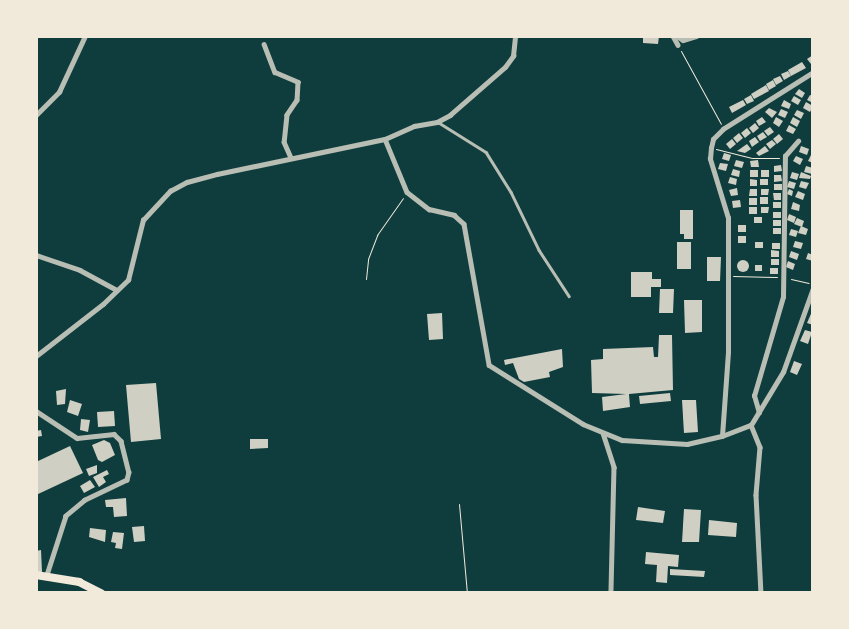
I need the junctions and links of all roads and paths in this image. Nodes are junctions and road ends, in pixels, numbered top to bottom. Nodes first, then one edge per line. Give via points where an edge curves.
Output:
1 (85, 36) edge
2 (515, 36) edge
3 (673, 36) edge
4 (677, 36) edge
5 (696, 36) edge
6 (264, 44) dead end
7 (678, 45) joint
8 (813, 72) edge
9 (36, 115) edge
10 (437, 122) junction
11 (723, 129) junction
12 (385, 139) junction
13 (798, 140) dead end
14 (711, 148) junction
15 (785, 156) junction
16 (291, 158) junction
17 (407, 192) junction
18 (36, 255) edge
19 (728, 276) junction
20 (782, 277) junction
21 (366, 279) dead end
22 (813, 284) edge
23 (813, 288) edge
24 (118, 290) junction
25 (569, 296) dead end
26 (36, 356) edge
27 (36, 411) edge
28 (759, 413) junction
29 (751, 425) junction
30 (603, 433) junction
31 (722, 436) junction
32 (459, 504) dead end
33 (36, 575) edge
34 (47, 575) junction
35 (101, 593) edge
36 (467, 593) edge
37 (611, 593) edge
38 (761, 593) edge

1 - 9 street via 59,92
2 - 10 street via 512,56 504,67 450,115
3 - 7 street
4 - 5 street via 683,40
6 - 16 street via 275,72 298,82 297,100 287,115 284,142
7 - 11 path
8 - 11 street
10 - 12 street via 414,126
10 - 25 lane via 486,152 511,192 539,250
11 - 14 street
12 - 16 street
12 - 17 street
13 - 15 street
14 - 15 path via 752,158
14 - 19 street via 710,159 728,218
15 - 20 street
16 - 24 street via 210,176 170,191 144,220 133,267 128,280
17 - 21 path via 389,214 378,235 368,260
17 - 30 street via 429,209 454,215 464,224 489,366
18 - 24 street via 80,270
19 - 20 path
19 - 31 street via 728,352
20 - 22 path
20 - 28 street via 783,297 754,396
23 - 28 street via 783,372
24 - 26 street
27 - 34 street via 77,438 114,434 121,441 129,472 127,480 85,500 66,516
28 - 29 street
29 - 31 street
29 - 38 street via 760,447 756,495
30 - 31 street via 622,440 657,444 687,444
30 - 37 street via 614,467
32 - 36 path
33 - 34 main road
34 - 35 main road via 79,582

